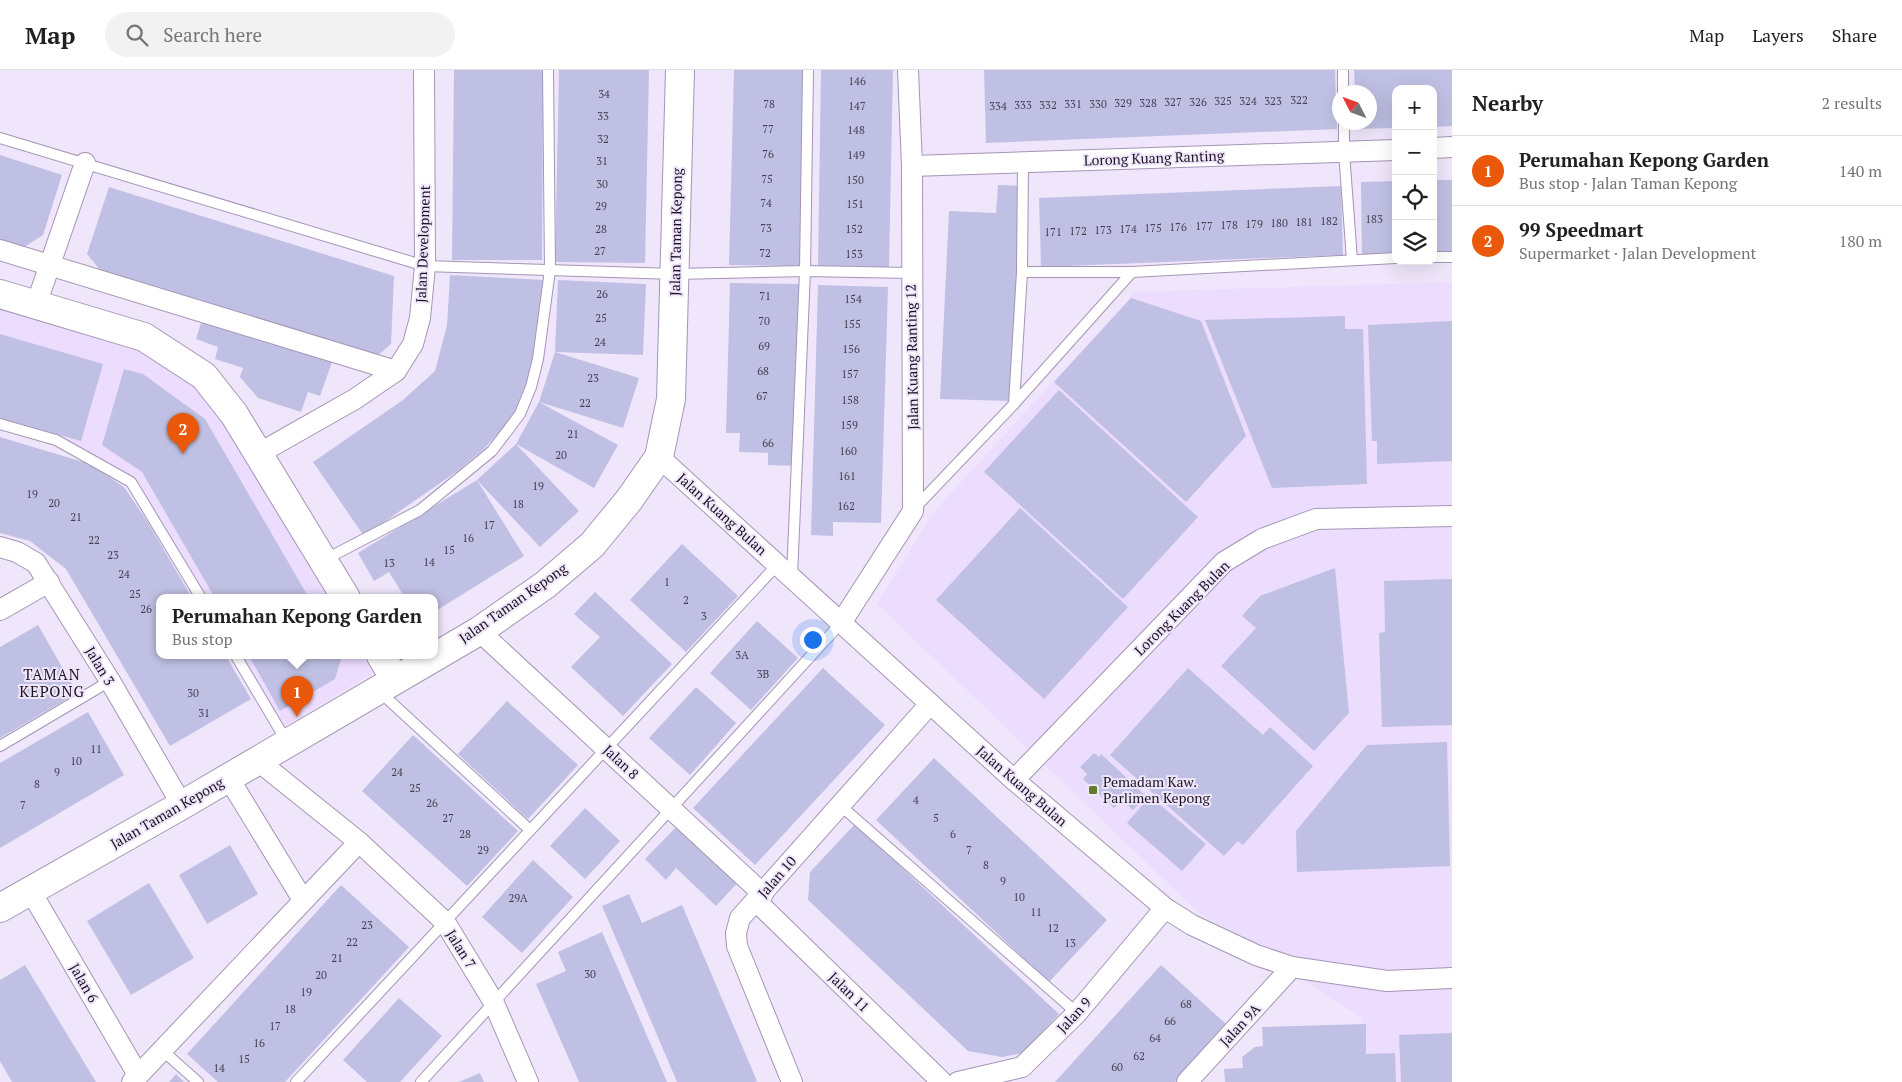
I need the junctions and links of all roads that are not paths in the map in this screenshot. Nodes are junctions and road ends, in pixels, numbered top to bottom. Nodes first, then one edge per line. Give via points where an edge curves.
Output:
1 (424, 70) edge
2 (548, 70) edge
3 (680, 70) edge
4 (808, 70) edge
5 (908, 70) edge
6 (1343, 70) edge
7 (1343, 85) edge
8 (1344, 130) edge
9 (0, 138) edge
10 (1452, 147) edge
11 (1437, 148) edge
12 (1392, 150) edge
13 (1344, 152) junction
14 (85, 162) junction
15 (1023, 162) junction
16 (912, 166) junction
17 (0, 250) edge
18 (1437, 257) edge
19 (1452, 257) edge
20 (1392, 258) edge
21 (1352, 260) junction
22 (50, 265) junction
23 (425, 266) junction
24 (550, 270) junction
25 (805, 271) junction
26 (1022, 272) junction
27 (1132, 272) junction
28 (911, 273) junction
29 (675, 274) junction
30 (0, 294) edge
31 (36, 305) junction
32 (396, 371) junction
33 (1014, 404) junction
34 (0, 424) edge
35 (258, 454) junction
36 (659, 457) junction
37 (913, 511) junction
38 (1452, 516) edge
39 (0, 547) edge
40 (323, 560) junction
41 (785, 570) junction
42 (49, 582) junction
43 (199, 594) edge
44 (344, 594) edge
45 (0, 610) edge
46 (841, 623) junction
47 (479, 631) junction
48 (438, 654) edge
49 (238, 659) edge
50 (382, 659) edge
51 (430, 659) edge
52 (110, 681) junction
53 (386, 684) junction
54 (930, 704) junction
55 (288, 742) junction
56 (0, 746) edge
57 (606, 748) junction
58 (257, 760) junction
59 (228, 777) junction
60 (1014, 780) junction
61 (182, 805) junction
62 (841, 806) junction
63 (671, 809) junction
64 (530, 830) junction
65 (359, 842) junction
66 (30, 890) junction
67 (759, 898) junction
68 (304, 900) junction
69 (0, 908) edge
70 (1165, 908) junction
71 (445, 922) junction
72 (1292, 967) junction
73 (1452, 978) edge
74 (494, 1001) junction
75 (1077, 1013) junction
76 (162, 1050) junction
77 (135, 1079) edge
78 (198, 1082) edge
79 (296, 1082) edge
80 (421, 1082) edge
81 (528, 1082) edge
82 (792, 1082) edge
83 (942, 1082) edge
84 (958, 1082) edge
85 (1187, 1082) edge

1 - 23 street, Jalan Development
2 - 24 lane
3 - 29 street, Jalan Taman Kepong
4 - 25 lane
5 - 16 street, Jalan Kuang Ranting 12
6 - 7 lane
8 - 13 lane
9 - 14 lane
10 - 11 street
12 - 13 street, Lorong Kuang Ranting
13 - 15 street, Lorong Kuang Ranting
13 - 21 lane
14 - 22 street
14 - 23 lane
15 - 16 street, Lorong Kuang Ranting
15 - 26 lane
16 - 28 street, Jalan Kuang Ranting 12
17 - 22 street
18 - 19 lane
20 - 21 lane
21 - 27 lane
22 - 31 street
22 - 32 street
23 - 24 lane
23 - 32 street, Jalan Development via 420,318 413,344
24 - 29 lane
24 - 40 lane via 531,387 520,414 492,451 420,510
25 - 28 lane
25 - 29 lane
25 - 41 lane
26 - 27 lane
26 - 33 lane
27 - 33 lane
28 - 37 street, Jalan Kuang Ranting 12
29 - 36 street, Jalan Taman Kepong via 671,399
30 - 31 street
31 - 35 street via 144,337 204,376 234,414
32 - 35 street, Jalan Development via 355,400
33 - 37 lane
34 - 43 lane via 56,440 131,482
35 - 40 street
36 - 41 street, Jalan Kuang Bulan
36 - 47 street, Jalan Taman Kepong via 630,500 592,545 545,584
37 - 46 street
38 - 60 street, Lorong Kuang Bulan via 1316,519 1262,539 1224,562
39 - 42 street, Jalan 3 via 18,552 36,563
40 - 44 street
41 - 46 street, Jalan Kuang Bulan
41 - 57 lane
42 - 45 street
42 - 52 street, Jalan 3
46 - 54 street, Jalan Kuang Bulan
46 - 63 lane
47 - 48 street, Jalan Taman Kepong
47 - 57 street, Jalan 8
49 - 55 lane
50 - 53 street
51 - 53 street, Jalan Taman Kepong
52 - 56 lane
52 - 61 street, Jalan 3
53 - 55 street, Jalan Taman Kepong
53 - 64 lane
54 - 60 street, Jalan Kuang Bulan
54 - 62 street, Jalan 10
55 - 58 street, Jalan Taman Kepong
57 - 63 street, Jalan 8
57 - 64 lane
58 - 59 street, Jalan Taman Kepong
58 - 65 street, Jalan 7
59 - 61 street, Jalan Taman Kepong
59 - 68 street
60 - 70 street, Jalan Kuang Bulan
61 - 66 street, Jalan Taman Kepong
62 - 67 street, Jalan 10
62 - 75 lane
63 - 67 street, Jalan 8
63 - 74 lane
64 - 71 lane
65 - 68 street
65 - 71 street, Jalan 7
66 - 69 street, Jalan Taman Kepong
66 - 77 street, Jalan 6
67 - 82 street, Jalan 10 via 740,918 737,946
67 - 83 street, Jalan 11
68 - 76 street
70 - 72 street, Jalan Kuang Bulan via 1192,925 1256,955
70 - 75 street, Jalan 9
71 - 74 street, Jalan 7
71 - 79 lane
72 - 73 street, Jalan Kuang Bulan via 1387,981
72 - 85 street, Jalan 9A
74 - 80 lane
74 - 81 street, Jalan 7
75 - 84 street, Jalan 9 via 1022,1068
76 - 77 street
76 - 78 lane

